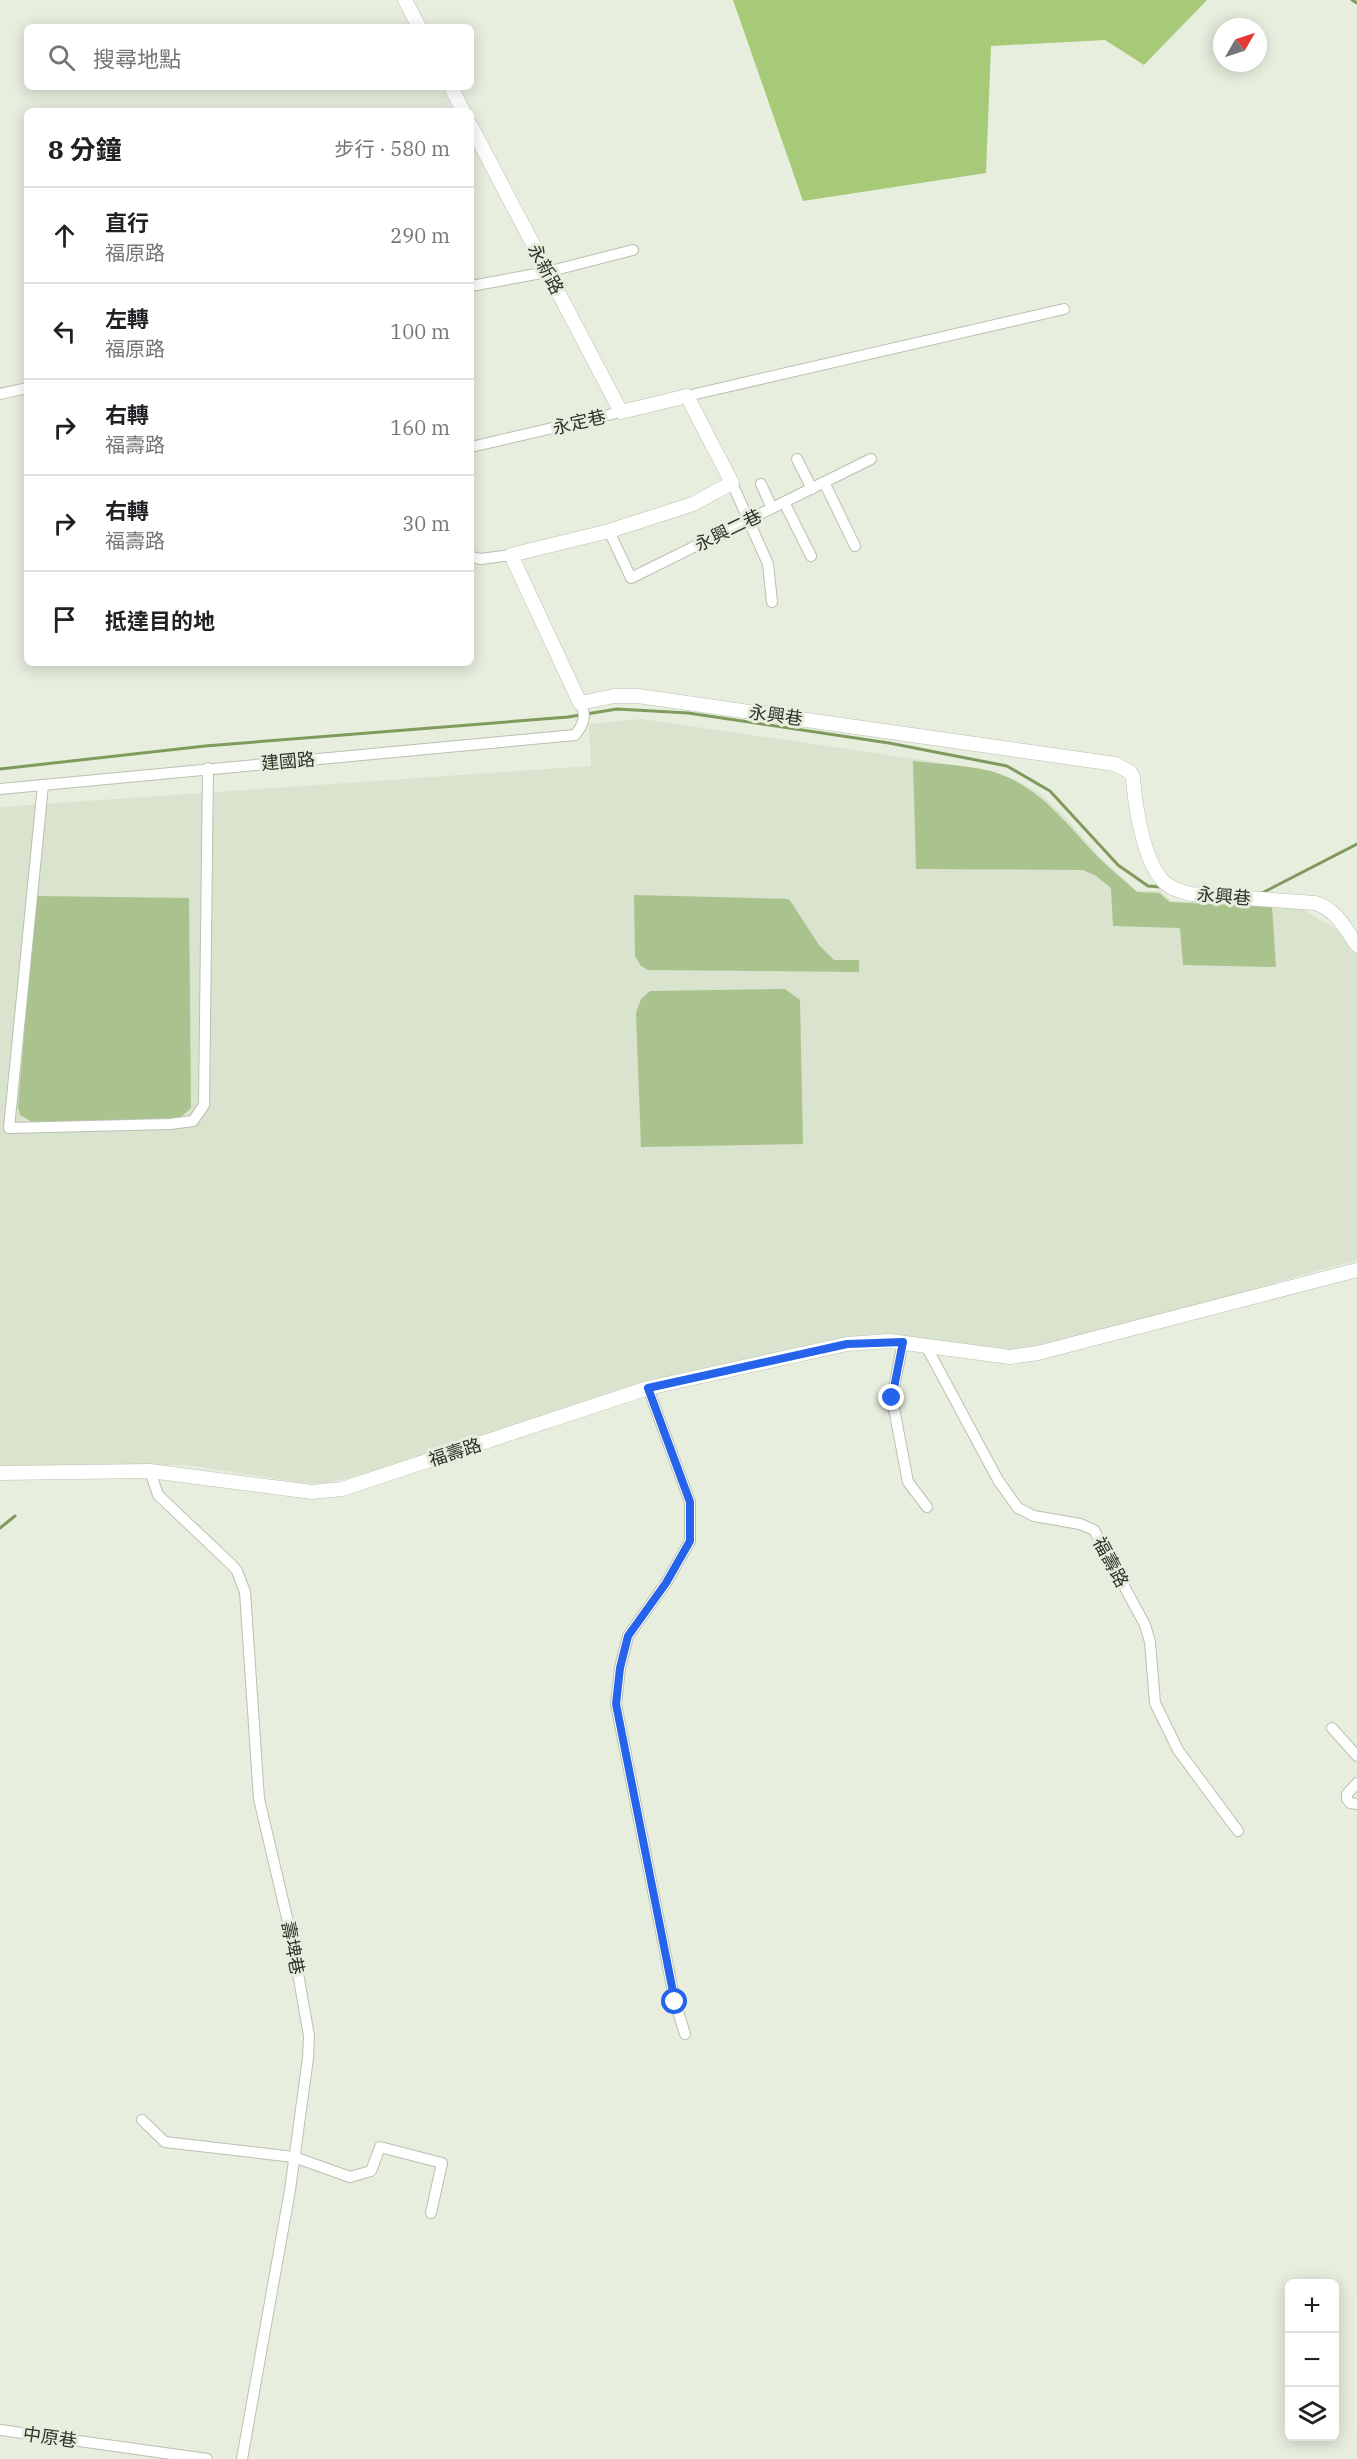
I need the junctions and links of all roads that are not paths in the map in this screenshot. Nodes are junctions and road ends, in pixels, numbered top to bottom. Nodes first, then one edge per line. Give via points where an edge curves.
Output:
1 (405, 0) edge
2 (417, 24) edge
3 (452, 90) edge
4 (462, 108) edge
5 (474, 132) edge
6 (633, 250) dead end
7 (547, 272) junction
8 (474, 285) edge
9 (1064, 309) dead end
10 (24, 389) edge
11 (0, 394) edge
12 (687, 396) junction
13 (621, 412) junction
14 (474, 446) edge
15 (797, 459) dead end
16 (871, 459) dead end
17 (824, 482) junction
18 (732, 483) junction
19 (761, 484) dead end
20 (812, 489) junction
21 (784, 502) junction
22 (772, 508) junction
23 (749, 520) junction
24 (609, 531) junction
25 (855, 546) dead end
26 (511, 555) junction
27 (811, 556) dead end
28 (474, 558) edge
29 (772, 602) dead end
30 (583, 711) junction
31 (208, 768) junction
32 (43, 785) junction
33 (0, 789) edge
34 (1357, 945) edge
35 (1357, 1270) edge
36 (903, 1342) junction
37 (925, 1344) junction
38 (648, 1388) junction
39 (150, 1471) junction
40 (0, 1473) edge
41 (927, 1507) dead end
42 (1332, 1728) dead end
43 (1357, 1756) edge
44 (1357, 1783) edge
45 (1357, 1804) edge
46 (1238, 1831) dead end
47 (685, 2034) dead end
48 (142, 2120) dead end
49 (294, 2157) junction
50 (431, 2213) dead end
51 (0, 2430) edge
52 (207, 2459) edge
53 (242, 2459) edge

1 - 2 street
3 - 4 street
5 - 7 street, 永新路
6 - 7 street
7 - 8 street
7 - 13 street, 永新路
9 - 12 street
10 - 11 street
12 - 13 street, 永定巷
12 - 18 street
13 - 14 street, 永定巷
15 - 20 street
16 - 17 street, 永興二巷
17 - 20 street, 永興二巷
17 - 25 street
18 - 23 street
18 - 24 street via 693,504
19 - 22 street
20 - 21 street, 永興二巷
21 - 22 street, 永興二巷
21 - 27 street
22 - 23 street, 永興二巷
23 - 24 street, 永興二巷 via 631,578
23 - 29 street via 768,564
24 - 26 street
26 - 28 street
26 - 30 street
30 - 31 street, 建國路 via 575,735
30 - 34 street, 永興巷 via 614,696 648,697 1115,764 1133,777 1147,851 1162,880 1191,894 1326,906
31 - 32 street, 建國路
31 - 32 street via 204,1105 193,1121 170,1124 9,1128
32 - 33 street, 建國路
35 - 37 street, 福壽路 via 1038,1353 1010,1357
36 - 37 street, 福壽路
36 - 38 street, 福壽路 via 847,1344
36 - 41 street via 892,1398 908,1482
37 - 46 street, 福壽路 via 998,1480 1018,1508 1034,1516 1094,1530 1145,1625 1155,1703 1178,1750
38 - 39 street, 福壽路 via 342,1489 312,1492
38 - 47 street via 690,1502 690,1541 628,1636 616,1704 675,2002
39 - 40 street, 福壽路
39 - 49 street, 壽埤巷 via 158,1495 232,1565 245,1592 258,1798 292,1939 309,2036
42 - 43 street
44 - 45 street via 1347,1799
48 - 49 street via 165,2142
49 - 50 street via 351,2177 371,2171 380,2147 442,2163
49 - 53 street, 壽埤巷
51 - 52 street, 中原巷

